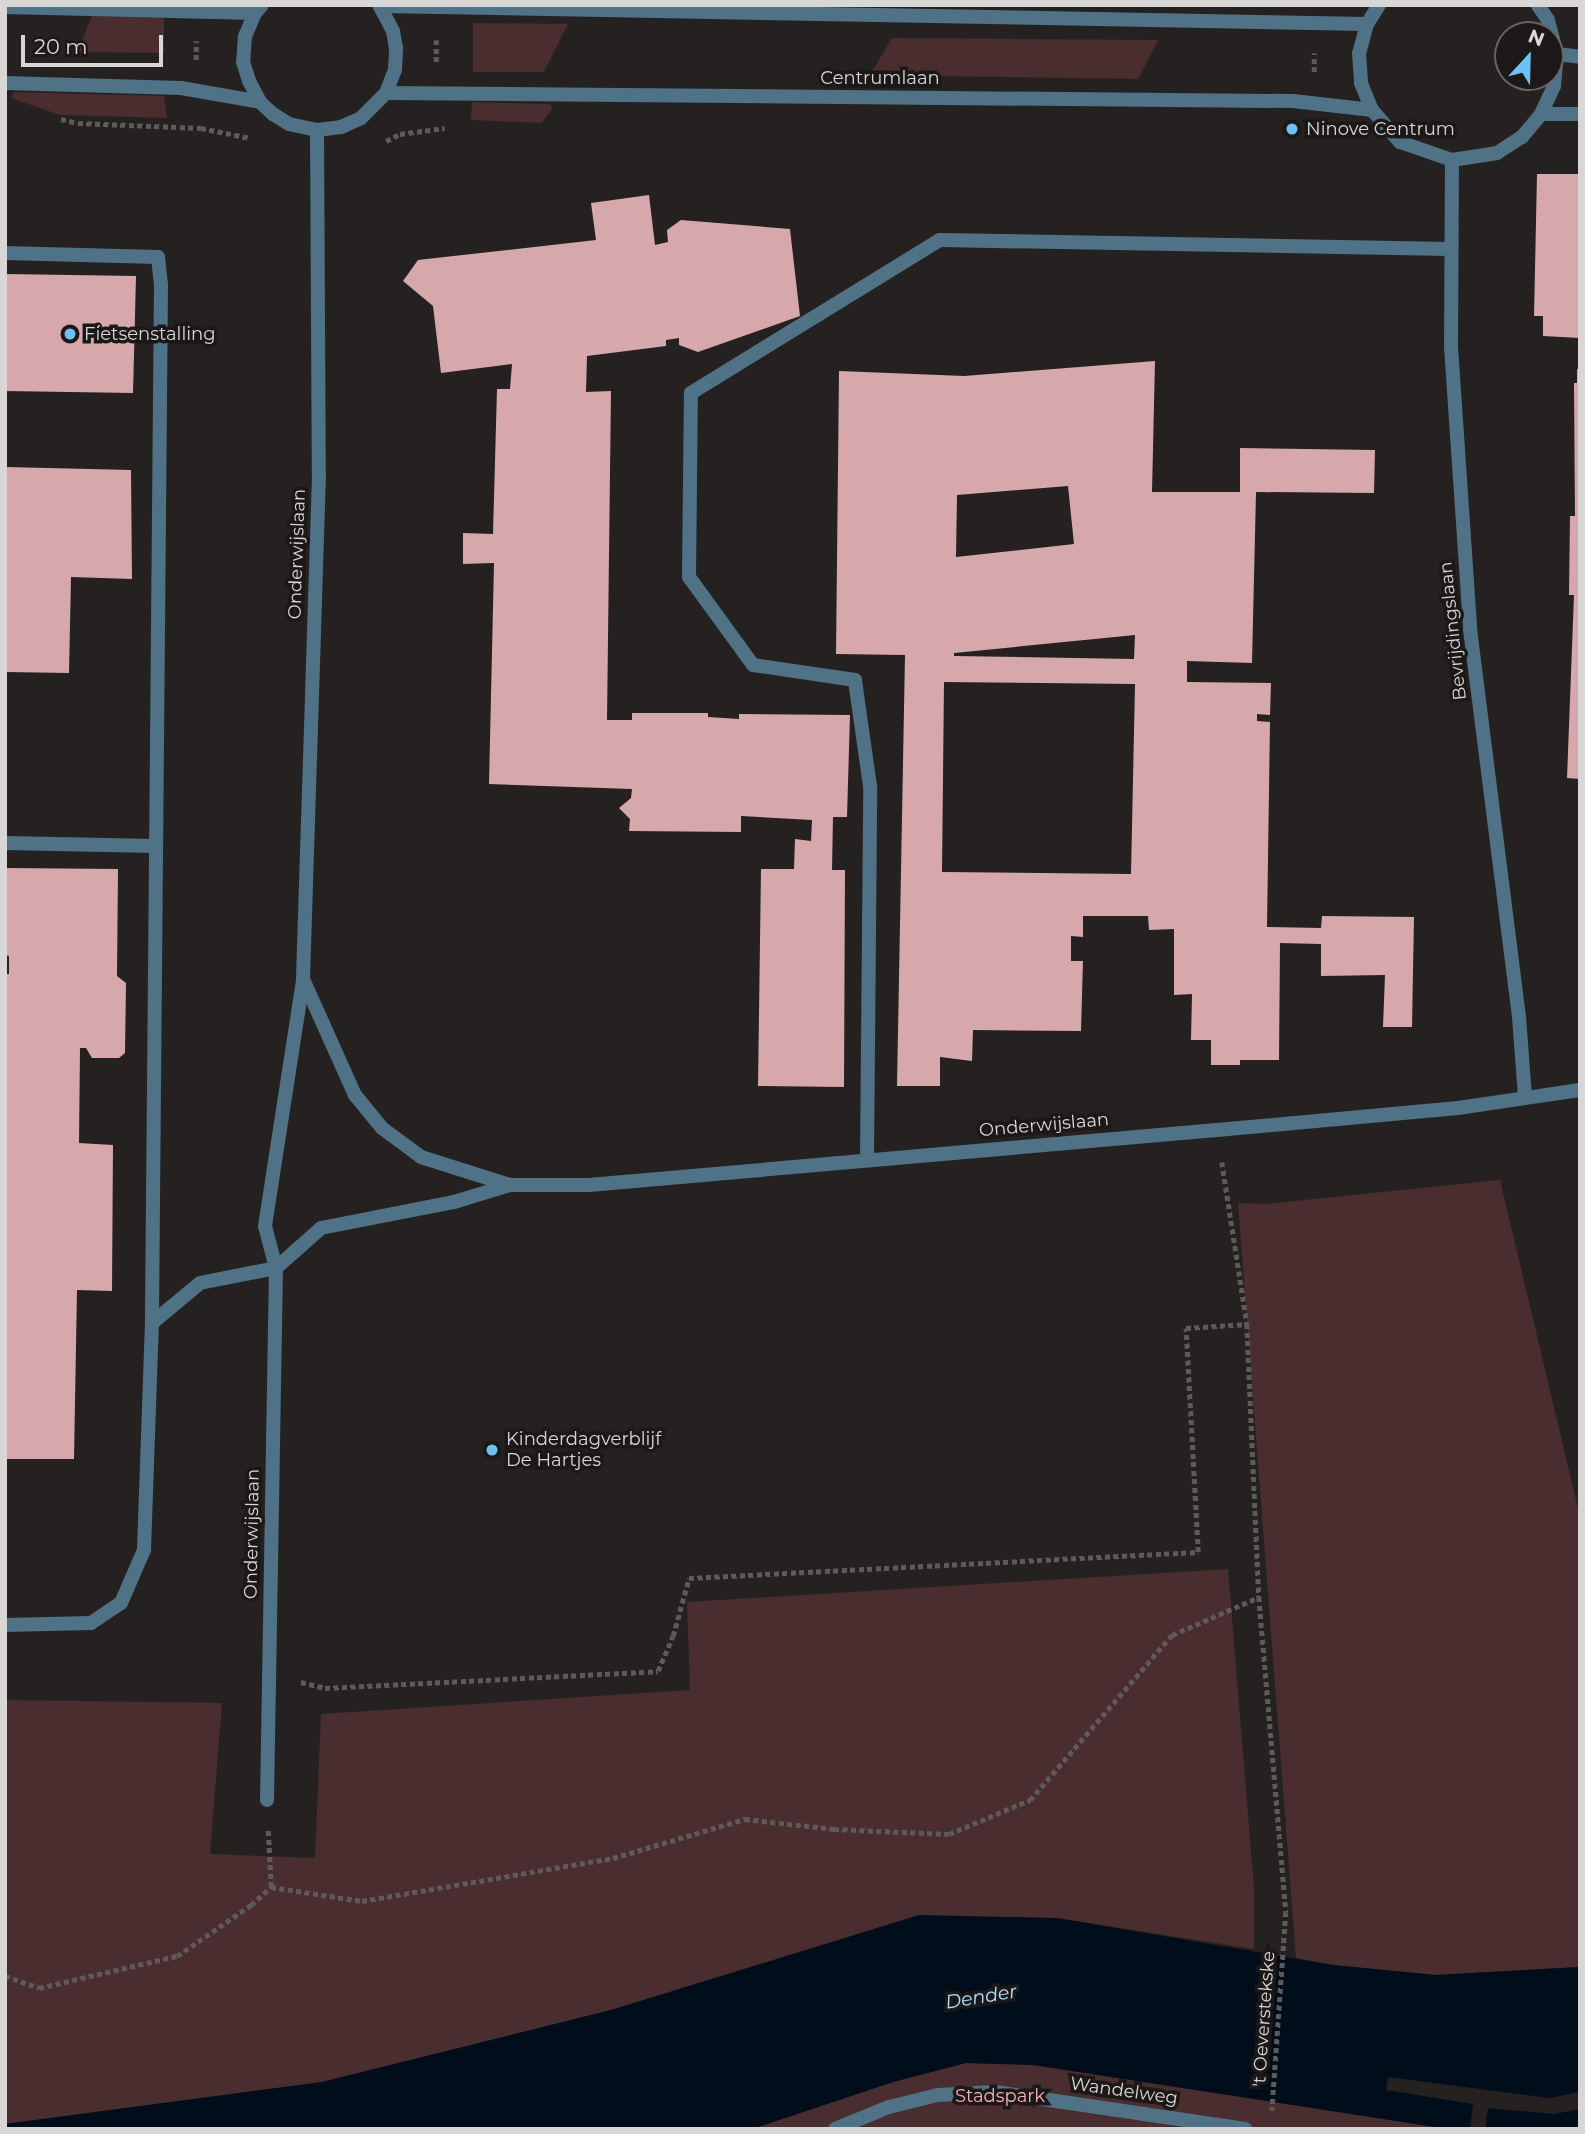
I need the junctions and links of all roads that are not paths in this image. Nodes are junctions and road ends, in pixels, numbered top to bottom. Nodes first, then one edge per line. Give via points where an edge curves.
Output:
1 (1379, 5) edge
2 (1538, 5) edge
3 (379, 6) edge
4 (5, 7) edge
5 (661, 8) edge
6 (258, 9) edge
7 (1548, 21) edge
8 (1367, 24) junction
9 (5, 83) edge
10 (1552, 91) edge
11 (386, 93) junction
12 (260, 102) junction
13 (1372, 110) junction
14 (1541, 114) junction
15 (1580, 114) edge
16 (317, 130) junction
17 (1452, 160) junction
18 (1450, 250) junction
19 (5, 253) edge
20 (5, 843) edge
21 (156, 846) junction
22 (303, 979) junction
23 (1580, 1090) edge
24 (1525, 1097) junction
25 (867, 1160) junction
26 (510, 1185) junction
27 (276, 1268) junction
28 (152, 1323) junction
29 (5, 1625) edge
30 (267, 1800) road end
31 (835, 2129) edge
32 (1245, 2129) edge

1 - 8 street
2 - 7 street
3 - 5 street
3 - 11 street via 393,31 396,48 395,70
4 - 6 street
5 - 8 street
6 - 12 street via 245,36 243,62
8 - 13 street via 1361,83
9 - 12 street via 181,88
10 - 14 street
11 - 13 street, Centrumlaan via 1313,101
11 - 16 street via 361,118
12 - 16 street via 289,124
13 - 17 street via 1401,142
14 - 15 street
14 - 17 street via 1522,137 1497,153
16 - 22 street, Onderwijslaan via 319,475
17 - 18 street, Bevrijdingslaan
18 - 24 street, Bevrijdingslaan via 1451,347 1470,629
18 - 25 street via 940,240 691,393 689,577 753,665 855,680 870,786
19 - 21 street via 158,257
20 - 21 street
21 - 28 street
22 - 26 street, Onderwijslaan via 355,1095 382,1128 421,1157
22 - 27 street, Onderwijslaan via 265,1226
23 - 24 street, Onderwijslaan
24 - 25 street, Onderwijslaan via 1458,1108
25 - 26 street, Onderwijslaan via 589,1185
26 - 27 street, Onderwijslaan via 454,1202 321,1228
27 - 28 street via 200,1283
27 - 30 street, Onderwijslaan
28 - 29 street via 144,1550 121,1603 91,1623
31 - 32 street, Wandelweg via 889,2107 938,2095 995,2092

